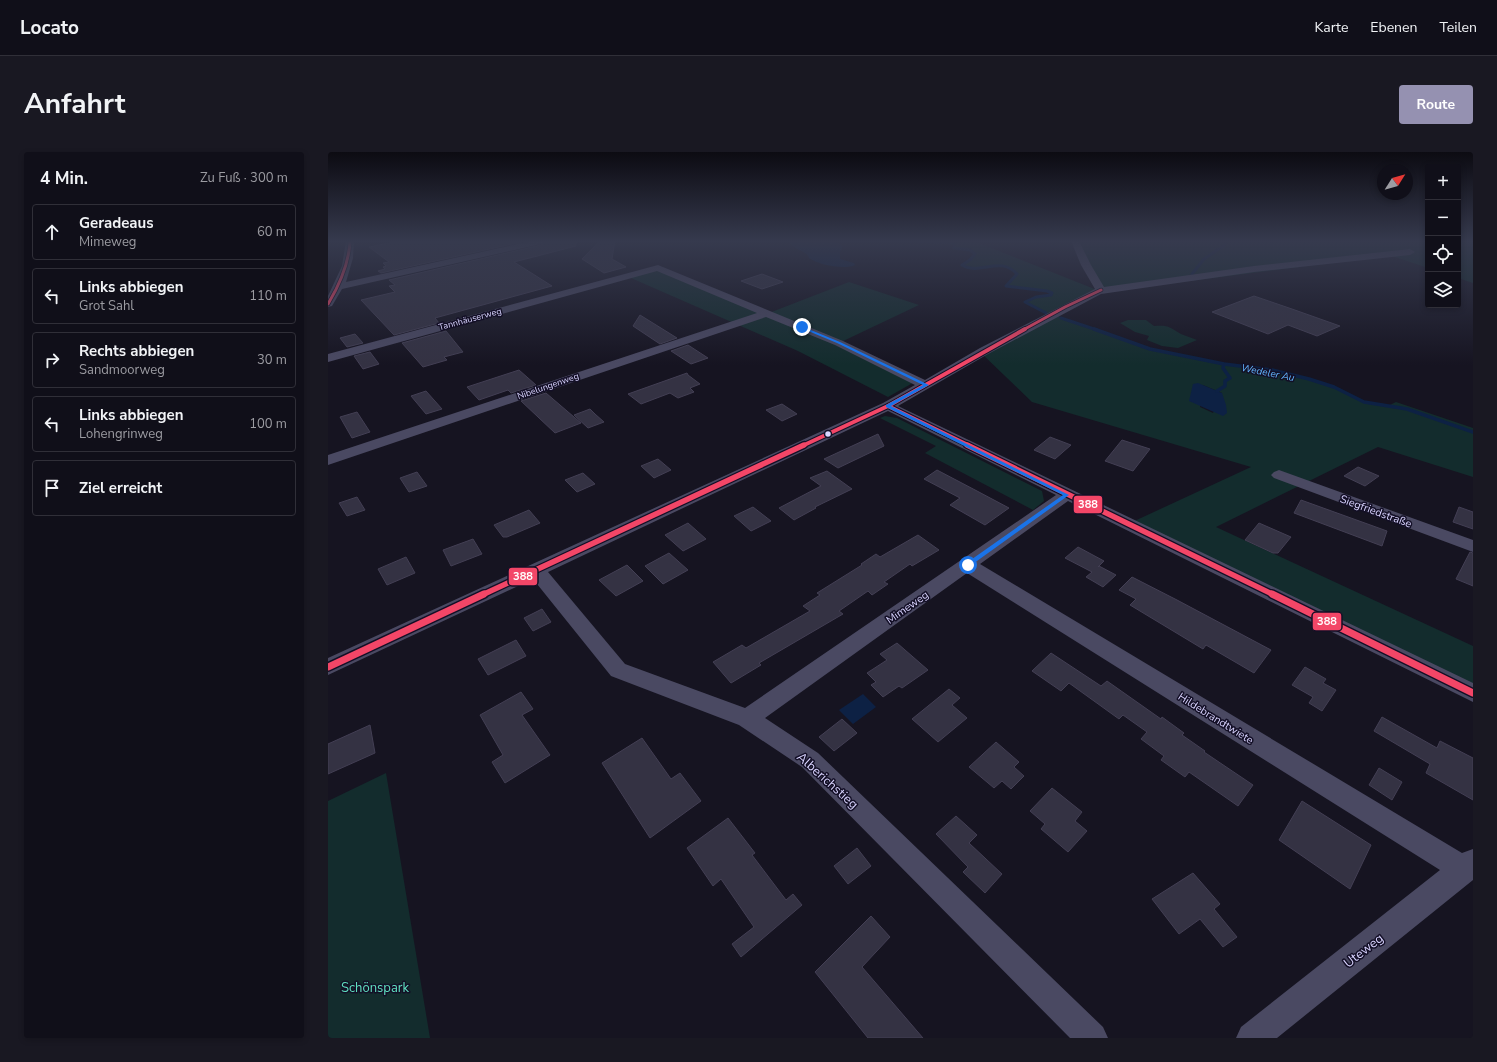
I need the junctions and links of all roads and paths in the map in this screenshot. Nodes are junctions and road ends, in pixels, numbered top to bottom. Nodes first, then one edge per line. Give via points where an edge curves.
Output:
1 (341, 282) edge
2 (356, 282) edge
3 (605, 282) edge
4 (693, 282) edge
5 (1096, 282) edge
6 (1153, 282) edge
7 (340, 286) junction
8 (1099, 287) junction
9 (328, 304) edge
10 (767, 313) junction
11 (328, 358) edge
12 (926, 385) junction
13 (888, 406) junction
14 (328, 460) edge
15 (1279, 475) dead end
16 (1066, 495) junction
17 (1473, 546) edge
18 (968, 565) junction
19 (536, 570) junction
20 (328, 667) edge
21 (1473, 693) edge
22 (747, 718) junction
23 (1468, 866) edge
24 (1092, 1038) edge
25 (1252, 1038) edge

1 - 7 street
2 - 7 street
3 - 11 street, Tannhäuserweg
4 - 10 street, Tannhäuserweg
5 - 8 street
6 - 8 street
7 - 9 street
8 - 12 street
10 - 12 street via 839,343
10 - 14 street, Nibelungenweg
12 - 13 street
13 - 16 street
13 - 19 street
15 - 17 street, Siegfriedstraße
16 - 18 street, Mimeweg
16 - 21 street
18 - 22 street, Mimeweg
18 - 23 street, Hildebrandtwiete
19 - 20 street
19 - 22 street, Alberichstieg via 618,670
22 - 24 street, Alberichstieg via 810,760
23 - 25 street, Uteweg

